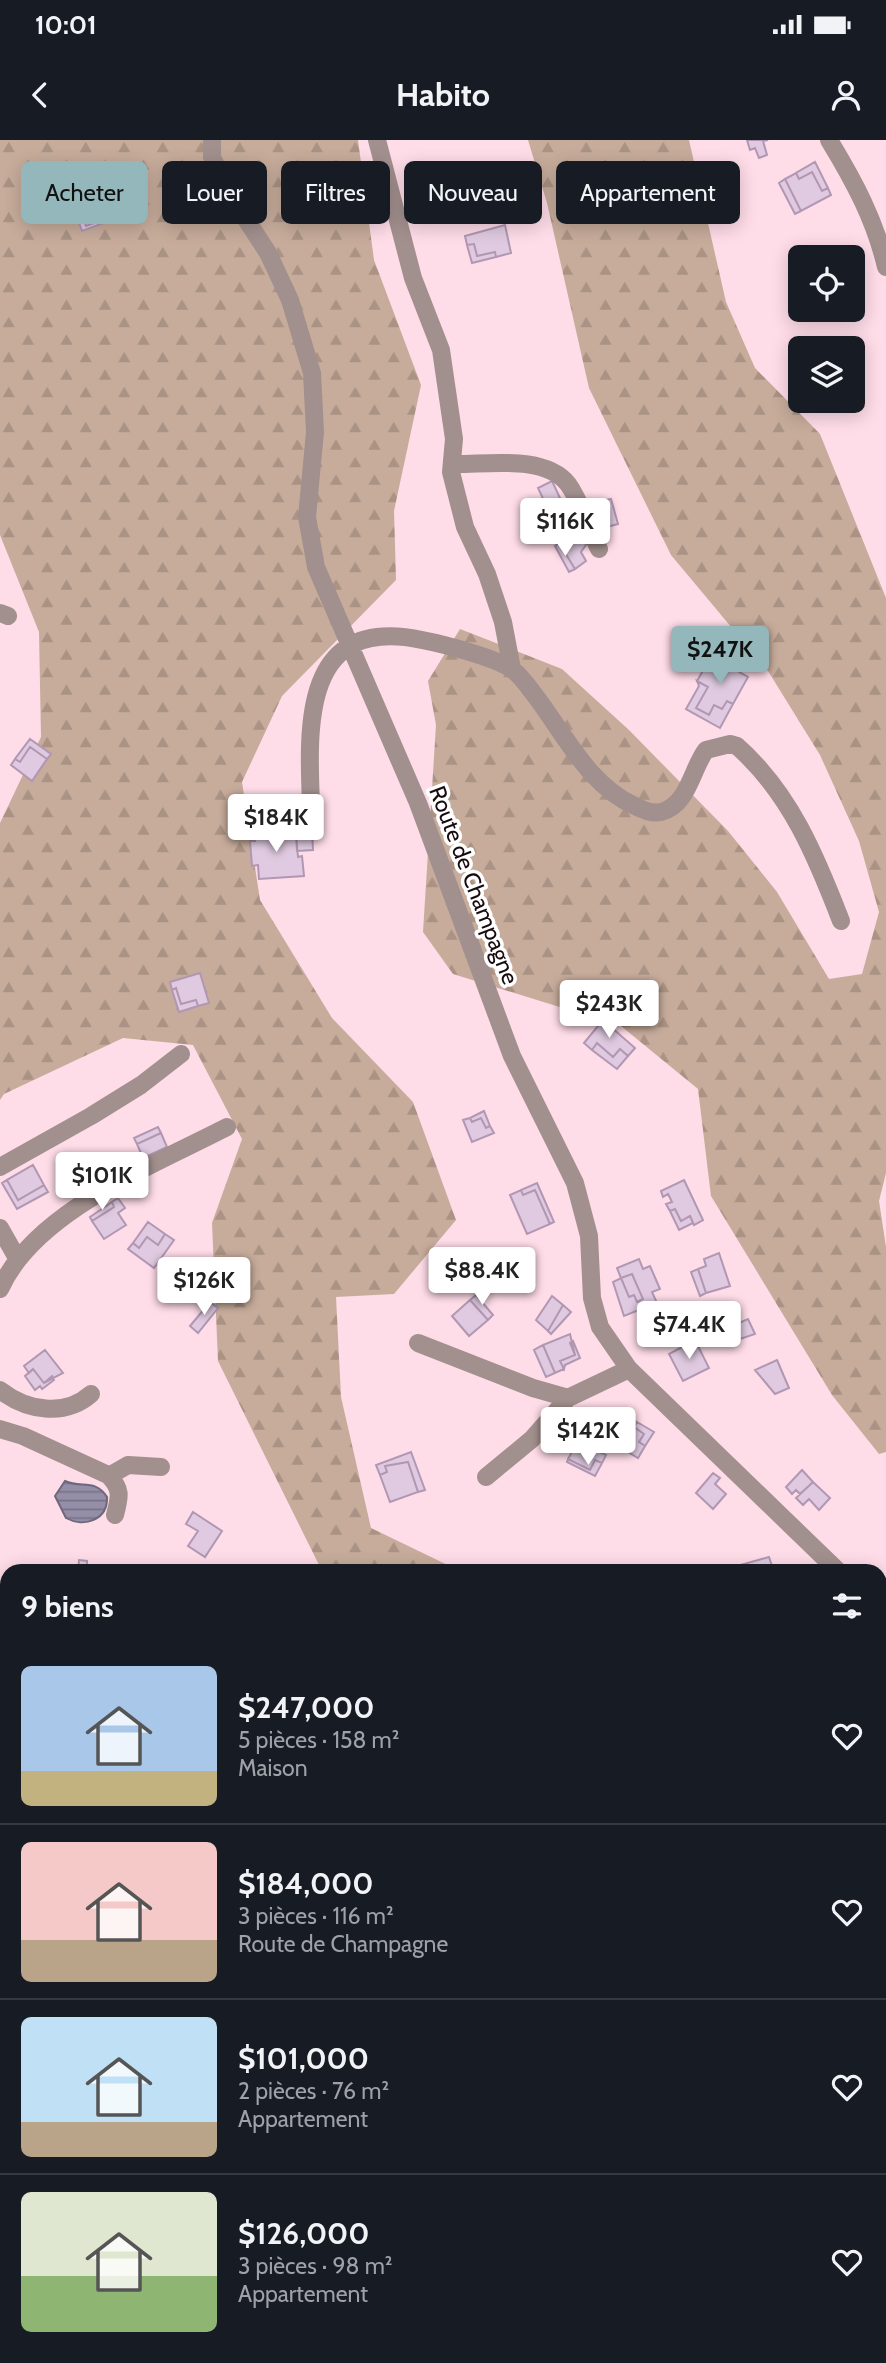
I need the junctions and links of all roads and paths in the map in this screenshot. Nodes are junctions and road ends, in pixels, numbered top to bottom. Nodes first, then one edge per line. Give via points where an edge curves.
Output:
1 (212, 140) edge
2 (377, 140) edge
3 (830, 140) edge
4 (886, 267) edge
5 (452, 464) junction
6 (599, 549) dead end
7 (347, 645) junction
8 (512, 669) junction
9 (312, 828) dead end
10 (841, 921) dead end
11 (181, 1054) dead end
12 (227, 1126) dead end
13 (0, 1167) edge
14 (0, 1228) edge
15 (17, 1258) junction
16 (0, 1289) edge
17 (418, 1343) dead end
18 (629, 1369) junction
19 (0, 1390) edge
20 (91, 1394) dead end
21 (568, 1398) junction
22 (0, 1429) edge
23 (161, 1467) dead end
24 (109, 1476) junction
25 (486, 1477) dead end
26 (115, 1515) dead end
27 (831, 1564) edge

1 - 7 street, Route de Champagne via 212,157 268,253 305,346 312,373 315,432 307,517 316,567
2 - 5 street via 413,278 441,351 454,439
3 - 4 street via 877,231
5 - 6 street via 530,465 555,472 568,485
5 - 8 street via 465,527 503,622
7 - 8 street via 395,634 444,645
7 - 9 street via 323,674 308,730
7 - 18 street, Route de Champagne via 418,803 512,1056 575,1183 589,1237 592,1298 600,1327
8 - 10 street via 597,781 615,797 643,810 662,812 673,806 692,781 706,750 737,746 773,782 803,831
11 - 13 street via 101,1110
12 - 15 street via 97,1194
14 - 15 street
15 - 16 street
17 - 21 street
18 - 21 street
18 - 27 street, Route de Champagne
19 - 20 street via 29,1406 53,1409 80,1404
21 - 25 street via 532,1439
22 - 24 street
23 - 24 street via 128,1465
24 - 26 street via 121,1494

